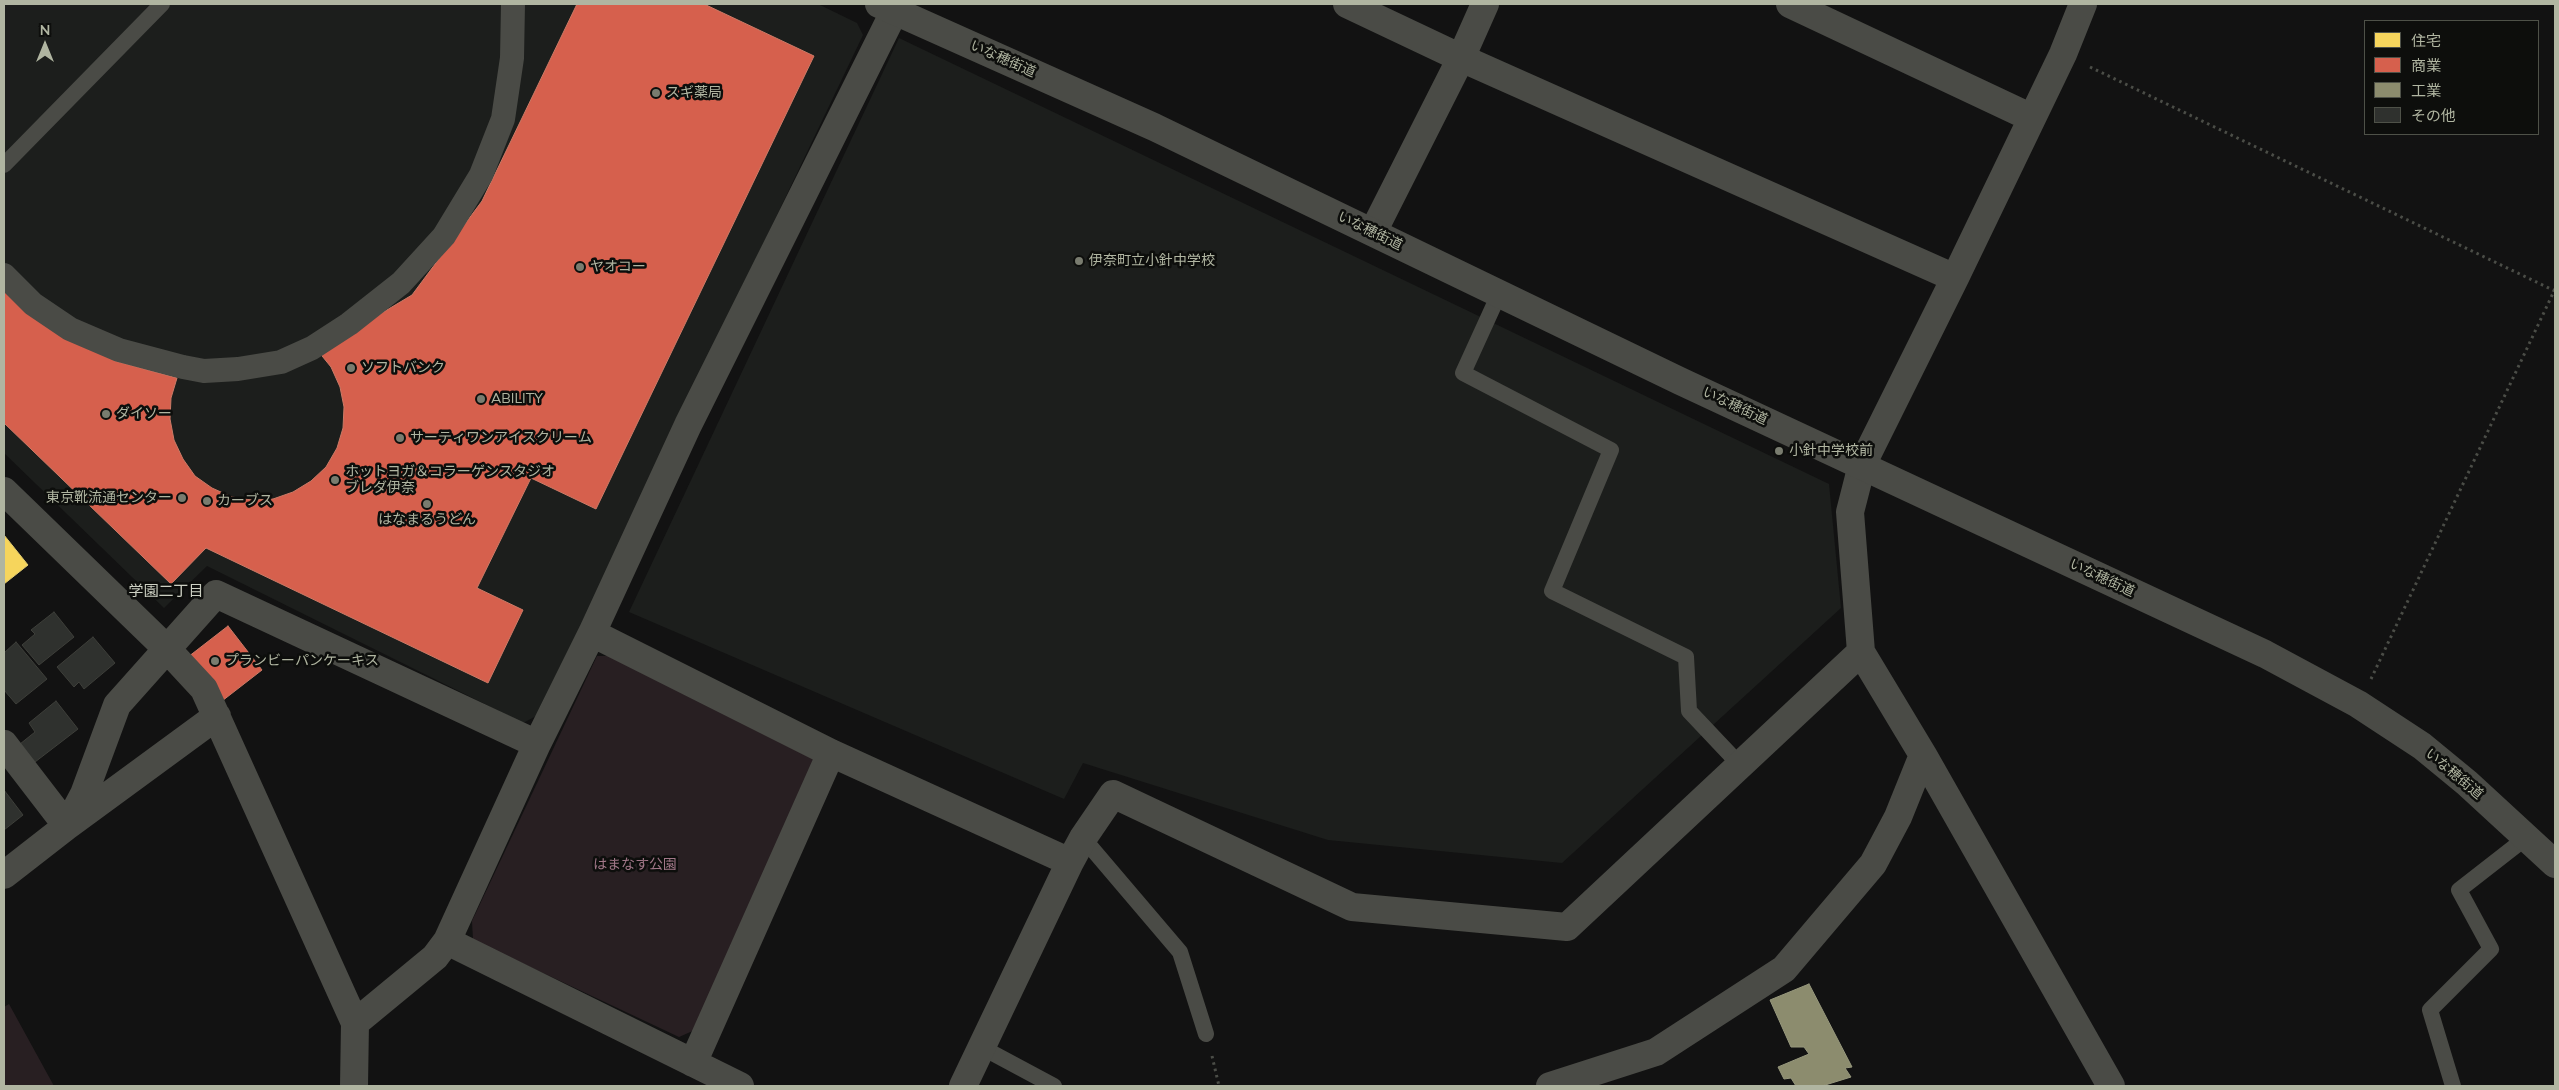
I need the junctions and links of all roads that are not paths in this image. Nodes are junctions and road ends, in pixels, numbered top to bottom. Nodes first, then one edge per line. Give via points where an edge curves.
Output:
1 (162, 4) edge
2 (513, 4) edge
3 (1347, 4) edge
4 (1485, 4) edge
5 (1790, 4) edge
6 (2083, 4) edge
7 (890, 6) edge
8 (1461, 58) junction
9 (2032, 118) junction
10 (4, 165) edge
11 (1373, 232) junction
12 (4, 275) edge
13 (1955, 278) junction
14 (1499, 294) junction
15 (1862, 465) junction
16 (4, 491) edge
17 (592, 633) junction
18 (166, 648) junction
19 (1861, 652) junction
20 (217, 716) junction
21 (4, 744) edge
22 (537, 744) junction
23 (831, 753) junction
24 (1923, 755) junction
25 (1740, 765) junction
26 (67, 826) junction
27 (2527, 837) junction
28 (1083, 838) junction
29 (1070, 862) junction
30 (2555, 864) edge
31 (4, 875) edge
32 (447, 941) junction
33 (355, 1024) junction
34 (1206, 1034) road end
35 (983, 1048) junction
36 (693, 1063) junction
37 (354, 1086) edge
38 (740, 1086) edge
39 (964, 1086) edge
40 (1054, 1086) edge
41 (1550, 1086) edge
42 (2111, 1086) edge
43 (2453, 1086) edge

1 - 10 lane
2 - 12 street via 512,58 503,119 482,175 444,236 401,283 312,348 282,362 238,369 183,367 119,350 70,328 33,304
3 - 8 street
4 - 8 street
5 - 9 street
6 - 9 street
7 - 11 street, いな穂街道
7 - 17 street via 688,425
8 - 11 street
8 - 13 street
9 - 13 street
11 - 14 street, いな穂街道
13 - 15 street
14 - 15 street, いな穂街道
14 - 25 lane via 1463,373 1611,450 1552,591 1686,657 1689,711
15 - 19 street via 1850,512
15 - 27 street, いな穂街道 via 2265,654 2358,704 2422,746
16 - 18 street
17 - 22 street
17 - 23 street
18 - 20 street via 204,689
18 - 22 street via 216,594
18 - 26 street via 117,705 84,794
19 - 24 street
19 - 25 street
20 - 26 street
20 - 33 street
21 - 26 street
22 - 32 street
23 - 29 street
23 - 36 street
24 - 41 street via 1898,817 1874,864 1784,969 1656,1052
24 - 42 street
25 - 28 street via 1567,927 1352,908 1113,794
26 - 31 street
27 - 30 street, いな穂街道
27 - 43 lane via 2459,890 2491,949 2430,1010
28 - 29 street
28 - 34 lane via 1180,952
29 - 35 street
32 - 33 street via 435,957
32 - 36 street
33 - 37 street
35 - 39 street
35 - 40 lane
36 - 38 street

